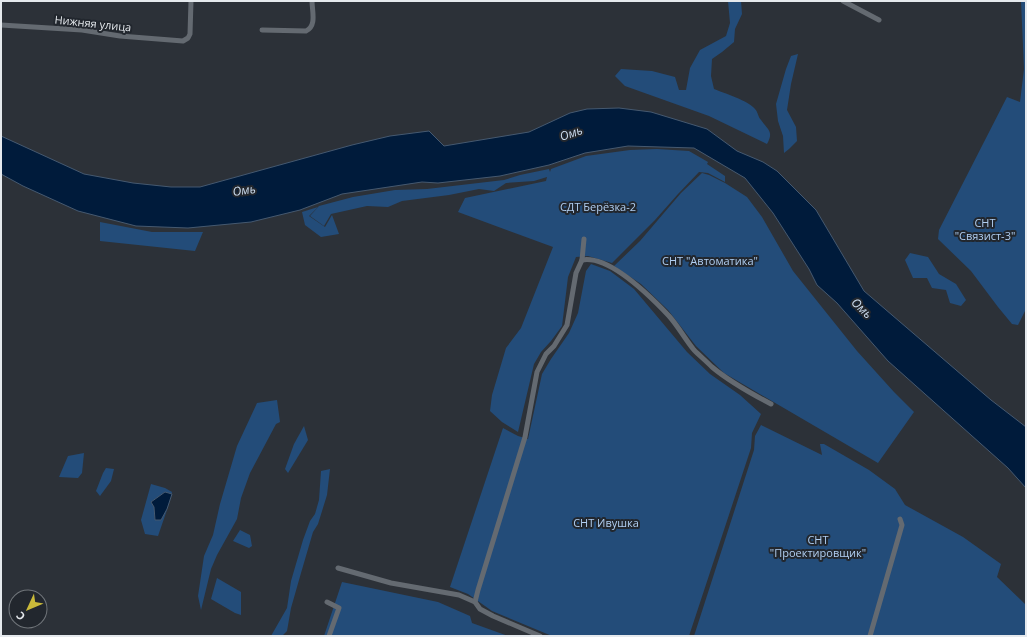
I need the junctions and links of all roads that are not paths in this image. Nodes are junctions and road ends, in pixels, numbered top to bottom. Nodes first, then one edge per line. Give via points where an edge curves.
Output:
1 (190, 1) edge
2 (312, 1) edge
3 (843, 1) edge
4 (880, 20) dead end
5 (1, 25) edge
6 (262, 30) dead end
7 (584, 239) dead end
8 (582, 260) junction
9 (771, 404) dead end
10 (900, 519) dead end
11 (338, 568) dead end
12 (327, 602) dead end
13 (476, 602) junction
14 (329, 636) edge
15 (540, 636) edge
16 (870, 636) edge

1 - 5 street, Нижняя улица via 190,34 183,41 82,30
2 - 6 street via 313,23 310,29
3 - 4 street
7 - 8 street
8 - 9 street via 590,259 612,267 642,289 670,317 694,350 725,378
8 - 13 street via 576,273 567,325 546,354 537,372 524,437
10 - 16 street via 902,525
11 - 13 street
12 - 14 street via 339,608
13 - 15 street via 480,609 498,619

